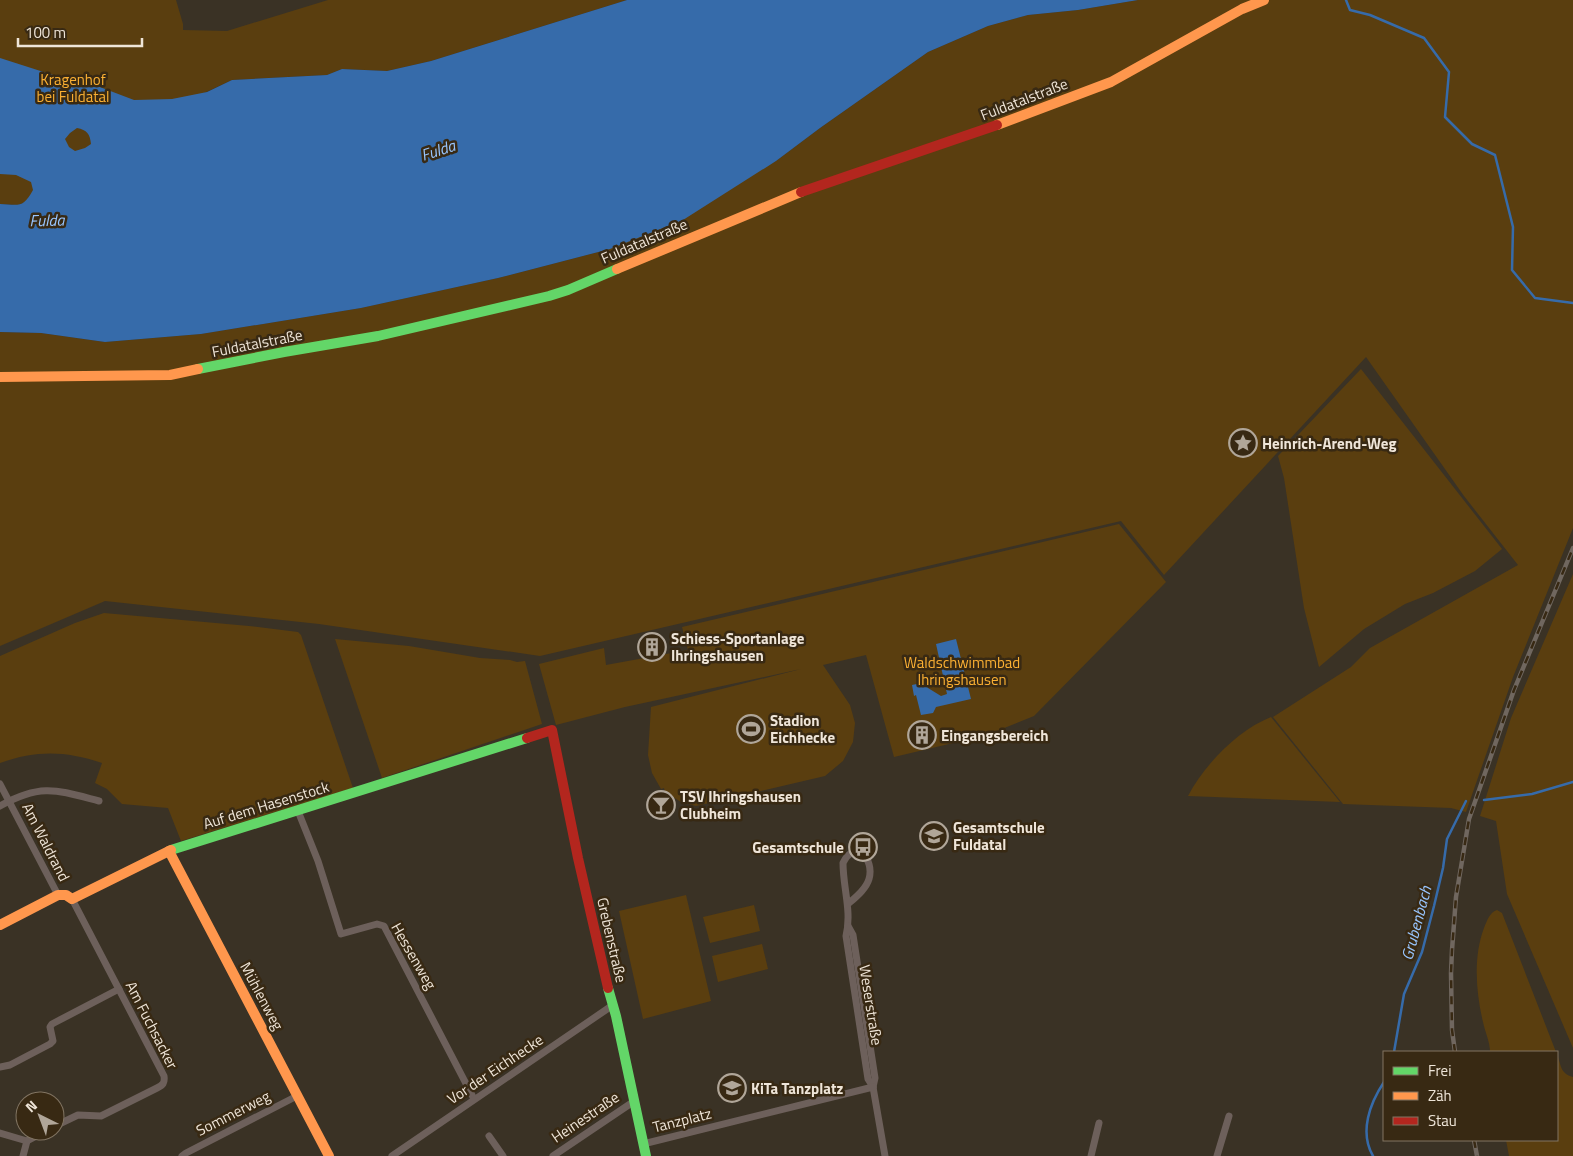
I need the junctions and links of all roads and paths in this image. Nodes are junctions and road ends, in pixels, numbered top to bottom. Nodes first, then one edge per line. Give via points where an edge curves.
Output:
1 (1264, 0) edge
2 (0, 377) edge
3 (552, 730) joint
4 (0, 784) edge
5 (9, 801) junction
6 (99, 802) dead end
7 (0, 806) edge
8 (298, 811) junction
9 (169, 850) junction
10 (58, 895) junction
11 (72, 899) junction
12 (848, 904) junction
13 (0, 925) edge
14 (119, 989) junction
15 (613, 1005) junction
16 (0, 1067) edge
17 (873, 1087) junction
18 (298, 1096) junction
19 (474, 1099) junction
20 (633, 1102) junction
21 (1229, 1116) dead end
22 (65, 1121) edge
23 (1099, 1123) dead end
24 (0, 1133) edge
25 (489, 1136) dead end
26 (15, 1137) edge
27 (27, 1141) edge
28 (643, 1144) junction
29 (23, 1156) edge
30 (182, 1156) edge
31 (329, 1156) edge
32 (392, 1156) edge
33 (503, 1156) edge
34 (553, 1156) edge
35 (646, 1156) edge
36 (885, 1156) edge
37 (1091, 1156) edge
38 (1217, 1156) edge

1 - 2 street, Fuldatalstraße via 1111,82 979,132 788,196 549,296 378,336 170,375
3 - 8 street, Auf dem Hasenstock
3 - 15 street, Grebenstraße
4 - 5 street, Am Waldrand
5 - 6 street, Am Waldrand via 25,794 57,790
5 - 7 street, Am Waldrand
5 - 10 street, Am Waldrand
8 - 9 street, Auf dem Hasenstock
8 - 19 street, Hessenweg via 341,934 377,924 384,926
9 - 11 street, Auf dem Hasenstock
9 - 18 street, Mühlenweg
10 - 11 street
10 - 13 street
11 - 14 street, Am Fuchsacker
12 - 12 street, Weserstraße via 860,894 870,868 864,854 856,852 843,863
12 - 17 street, Weserstraße via 847,945 868,1079
14 - 16 street via 52,1024 54,1037 50,1044
14 - 22 street, Am Fuchsacker via 165,1081 112,1112 101,1116 78,1115
15 - 19 street, Vor der Eichhecke
15 - 20 street, Grebenstraße
17 - 28 street, Tanzplatz
17 - 36 street, Weserstraße
18 - 30 street, Sommerweg
18 - 31 street, Mühlenweg
19 - 32 street, Vor der Eichhecke
20 - 28 street, Grebenstraße
20 - 34 street, Heinestraße
21 - 38 street
23 - 37 street
24 - 26 street
25 - 33 street
27 - 29 street
28 - 35 street, Grebenstraße

